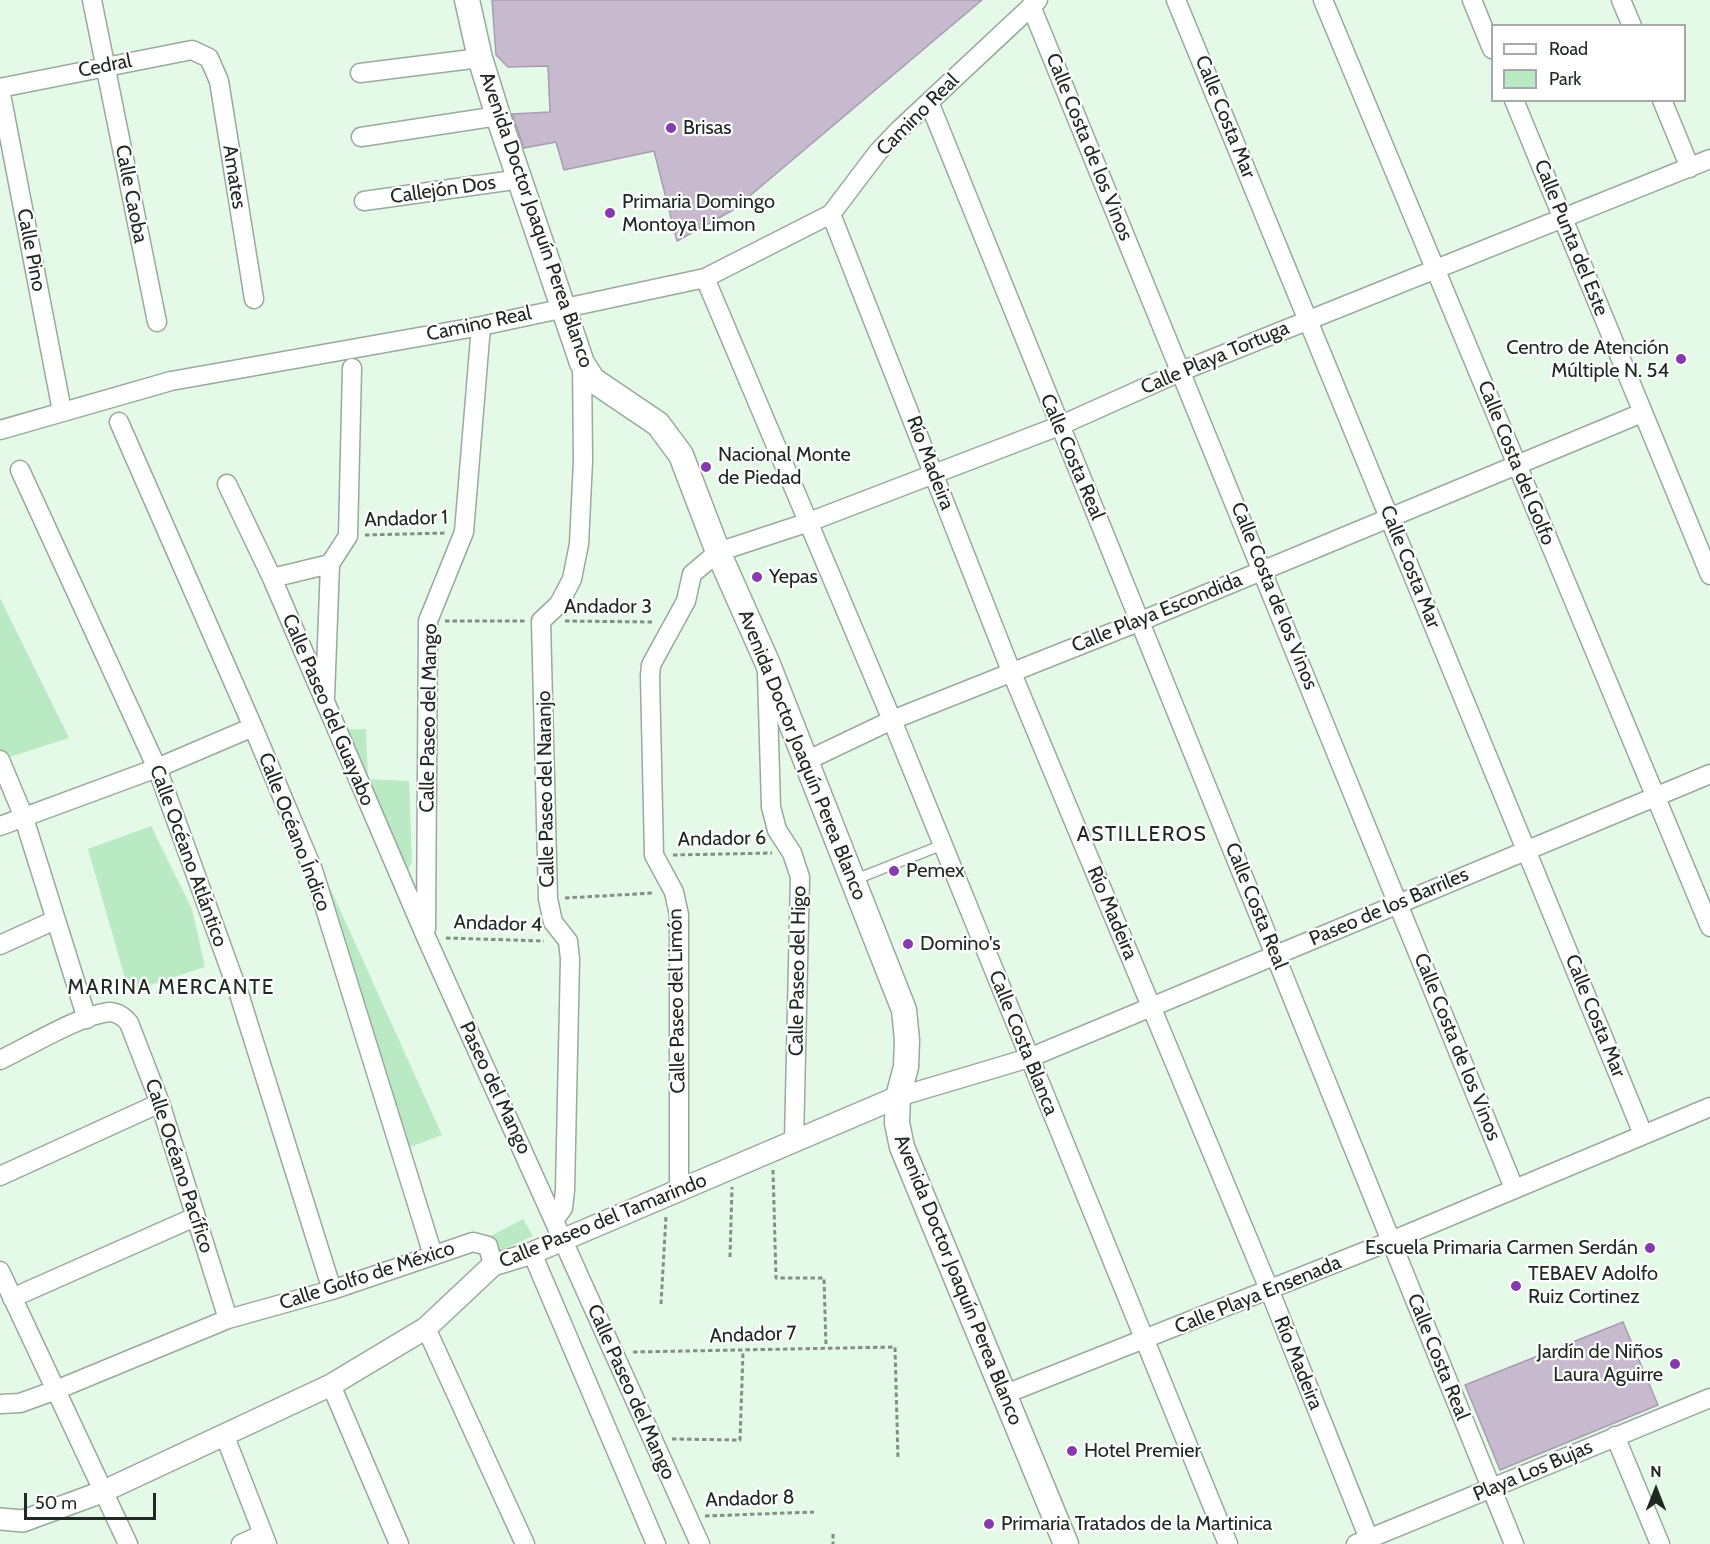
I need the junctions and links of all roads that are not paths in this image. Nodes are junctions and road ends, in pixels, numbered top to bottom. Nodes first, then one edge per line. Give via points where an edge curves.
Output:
1 (92, 0) edge
2 (467, 0) edge
3 (1176, 0) edge
4 (1323, 0) edge
5 (1472, 0) edge
6 (1621, 0) edge
7 (1035, 3) edge
8 (1631, 24) edge
9 (1491, 47) edge
10 (209, 58) joint
11 (480, 58) junction
12 (106, 66) junction
13 (360, 72) dead end
14 (0, 88) edge
15 (929, 102) junction
16 (1515, 102) edge
17 (1663, 102) edge
18 (498, 116) junction
19 (361, 137) dead end
20 (1710, 159) edge
21 (1690, 168) junction
22 (521, 179) junction
23 (364, 201) dead end
24 (831, 214) junction
25 (1563, 218) junction
26 (1437, 268) junction
27 (705, 278) junction
28 (254, 299) dead end
29 (561, 306) junction
30 (1308, 319) junction
31 (157, 322) dead end
32 (481, 326) junction
33 (582, 363) junction
34 (352, 368) dead end
35 (1182, 371) junction
36 (62, 411) junction
37 (1642, 413) junction
38 (119, 422) dead end
39 (1059, 426) junction
40 (0, 430) edge
41 (1516, 465) junction
42 (20, 470) dead end
43 (935, 474) junction
44 (227, 484) dead end
45 (1390, 517) junction
46 (809, 522) junction
47 (717, 552) junction
48 (330, 564) junction
49 (1263, 569) junction
50 (1710, 574) edge
51 (272, 578) junction
52 (1142, 621) junction
53 (767, 662) junction
54 (1011, 671) junction
55 (324, 702) junction
56 (892, 720) junction
57 (253, 727) junction
58 (0, 760) edge
59 (807, 760) junction
60 (157, 768) junction
61 (1710, 774) edge
62 (1656, 797) junction
63 (23, 815) junction
64 (0, 826) edge
65 (942, 845) junction
66 (1526, 849) junction
67 (854, 880) junction
68 (1398, 903) junction
69 (55, 920) junction
70 (1710, 927) edge
71 (426, 937) junction
72 (0, 945) edge
73 (1275, 954) junction
74 (1151, 1008) junction
75 (87, 1019) junction
76 (1029, 1058) junction
77 (0, 1060) edge
78 (898, 1097) junction
79 (160, 1103) junction
80 (1710, 1107) edge
81 (1643, 1134) junction
82 (794, 1141) junction
83 (0, 1176) edge
84 (1514, 1188) junction
85 (673, 1193) junction
86 (195, 1217) junction
87 (555, 1219) junction
88 (562, 1240) junction
89 (1391, 1241) junction
90 (531, 1253) junction
91 (433, 1255) junction
92 (493, 1265) junction
93 (0, 1271) edge
94 (1269, 1289) junction
95 (332, 1290) junction
96 (12, 1298) junction
97 (228, 1319) junction
98 (426, 1328) junction
99 (1145, 1340) junction
100 (331, 1385) junction
101 (56, 1390) junction
102 (1003, 1395) junction
103 (1710, 1398) edge
104 (0, 1404) edge
105 (224, 1434) junction
106 (1615, 1436) junction
107 (1492, 1490) junction
108 (102, 1492) junction
109 (0, 1519) edge
110 (265, 1539) edge
111 (1365, 1542) edge
112 (128, 1544) edge
113 (241, 1544) edge
114 (399, 1544) edge
115 (525, 1544) edge
116 (657, 1544) edge
117 (700, 1544) edge
118 (1066, 1544) edge
119 (1228, 1544) edge
120 (1514, 1544) edge
121 (1659, 1544) edge

1 - 12 street, Calle Caoba
2 - 11 main road, Avenida Doctor Joaquín Perea Blanco
3 - 30 street, Calle Costa Mar
4 - 26 street, Calle Costa del Golfo
5 - 9 street
6 - 8 street
7 - 15 street, Camino Real
7 - 35 street, Calle Costa de los Vinos
10 - 12 street, Cedral via 192,50
10 - 28 street, Amates via 219,81
11 - 13 street
11 - 18 main road, Avenida Doctor Joaquín Perea Blanco
12 - 14 street, Cedral
12 - 31 street, Calle Caoba
14 - 36 street, Calle Pino
15 - 24 street, Camino Real via 878,152
15 - 39 street, Calle Costa Real
16 - 25 street, Calle Punta del Este
17 - 21 street
18 - 19 street
18 - 22 main road, Avenida Doctor Joaquín Perea Blanco
20 - 21 street, Calle Playa Tortuga
21 - 25 street, Calle Playa Tortuga
22 - 23 street, Callejón Dos
22 - 29 main road, Avenida Doctor Joaquín Perea Blanco
24 - 27 street, Camino Real
24 - 43 street, Río Madeira
25 - 26 street, Calle Playa Tortuga
25 - 37 street, Calle Punta del Este
26 - 30 street, Calle Playa Tortuga
26 - 41 street, Calle Costa del Golfo
27 - 29 street, Camino Real
27 - 46 street, Calle Costa Blanca
29 - 32 street, Camino Real
29 - 33 main road, Avenida Doctor Joaquín Perea Blanco
30 - 35 street, Calle Playa Tortuga
30 - 45 street, Calle Costa Mar
32 - 36 street, Camino Real via 171,381
32 - 71 street, Calle Paseo del Mango via 464,532 428,621
33 - 47 main road, Avenida Doctor Joaquín Perea Blanco via 593,380 642,411 671,440 681,455
33 - 87 street, Calle Paseo del Naranjo via 579,543 572,579 559,604 541,621 548,899 553,922 568,941 570,959 565,1190 563,1208
34 - 48 street via 348,536
35 - 39 street, Calle Playa Tortuga
35 - 49 street, Calle Costa de los Vinos
36 - 40 street, Camino Real
37 - 41 street, Calle Playa Escondida
37 - 50 street, Calle Punta del Este
38 - 57 street, Calle Océano Índico
39 - 43 street, Calle Playa Tortuga
39 - 52 street, Calle Costa Real
41 - 45 street, Calle Playa Escondida
41 - 62 street, Calle Costa del Golfo
42 - 60 street, Calle Océano Atlántico
43 - 46 street, Calle Playa Tortuga
43 - 54 street, Río Madeira
44 - 51 street, Calle Paseo del Guayabo
45 - 49 street, Calle Playa Escondida
45 - 66 street, Calle Costa Mar
46 - 47 street, Calle Playa Tortuga
46 - 56 street, Calle Costa Blanca
47 - 53 main road, Avenida Doctor Joaquín Perea Blanco
47 - 85 street, Calle Paseo del Limón via 692,574 686,601 651,664 654,855 674,892 679,915
48 - 51 street
48 - 55 street
49 - 52 street, Calle Playa Escondida
49 - 68 street, Calle Costa de los Vinos
51 - 55 street, Calle Paseo del Guayabo
52 - 54 street, Calle Playa Escondida
52 - 73 street, Calle Costa Real
53 - 59 main road, Avenida Doctor Joaquín Perea Blanco
53 - 82 street, Calle Paseo del Higo via 771,807 777,830 792,853 800,878
54 - 56 street, Calle Playa Escondida
54 - 74 street, Río Madeira
55 - 71 street, Calle Paseo del Guayabo
56 - 59 street, Calle Playa Escondida
56 - 65 street, Calle Costa Blanca
57 - 60 street
57 - 91 street, Calle Océano Índico via 313,870
58 - 63 street
59 - 67 main road, Avenida Doctor Joaquín Perea Blanco
60 - 63 street
60 - 95 street, Calle Océano Atlántico via 238,994
61 - 62 street, Paseo de los Barriles
62 - 66 street, Paseo de los Barriles
62 - 70 street, Calle Costa del Golfo
63 - 64 street
63 - 69 street
65 - 67 lane
65 - 76 street, Calle Costa Blanca
66 - 68 street, Paseo de los Barriles
66 - 81 street, Calle Costa Mar
67 - 78 main road, Avenida Doctor Joaquín Perea Blanco via 904,1010 906,1067
68 - 73 street, Paseo de los Barriles
68 - 84 street, Calle Costa de los Vinos
69 - 72 street
69 - 75 street
71 - 87 street, Paseo del Mango
73 - 74 street, Paseo de los Barriles
73 - 89 street, Calle Costa Real
74 - 76 street, Paseo de los Barriles
74 - 94 street, Río Madeira
75 - 77 street
75 - 79 street, Calle Océano Pacífico via 111,1012 123,1016 135,1034
76 - 78 street, Paseo de los Barriles
76 - 99 street, Calle Costa Blanca
78 - 82 street, Calle Paseo del Tamarindo
78 - 102 main road, Avenida Doctor Joaquín Perea Blanco via 897,1123 902,1148
79 - 83 street
79 - 86 street, Calle Océano Pacífico
80 - 81 street, Calle Playa Ensenada
81 - 84 street, Calle Playa Ensenada
82 - 85 street, Calle Paseo del Tamarindo
84 - 89 street, Calle Playa Ensenada
85 - 88 street, Calle Paseo del Tamarindo
86 - 96 street
86 - 97 street, Calle Océano Pacífico
87 - 88 street, Paseo del Mango
88 - 90 street, Calle Paseo del Tamarindo
88 - 117 street, Calle Paseo del Mango
89 - 94 street, Calle Playa Ensenada
89 - 107 street, Calle Costa Real
90 - 92 street, Calle Paseo del Tamarindo
90 - 116 street, Calle Paseo del Mango
91 - 92 street, Calle Golfo de México via 480,1243 488,1246
91 - 95 street, Calle Golfo de México
92 - 98 street, Calle Paseo del Tamarindo
93 - 96 street
94 - 99 street, Calle Playa Ensenada
94 - 111 street, Río Madeira
95 - 97 street, Calle Golfo de México
96 - 101 street
97 - 101 street, Calle Golfo de México
98 - 100 street, Calle Paseo del Tamarindo
98 - 115 street
99 - 102 street, Calle Playa Ensenada
99 - 119 street, Calle Costa Blanca
100 - 105 street, Calle Paseo del Tamarindo
100 - 114 street
101 - 104 street, Calle Golfo de México via 20,1403
101 - 108 street
102 - 118 main road, Avenida Doctor Joaquín Perea Blanco
103 - 106 street, Playa Los Bujas
105 - 108 street, Calle Paseo del Tamarindo
105 - 110 street
106 - 107 street, Playa Los Bujas
106 - 121 street
107 - 111 street, Playa Los Bujas
107 - 120 street, Calle Costa Real
108 - 109 street, Calle Paseo del Tamarindo via 23,1521
108 - 112 street
110 - 113 street

